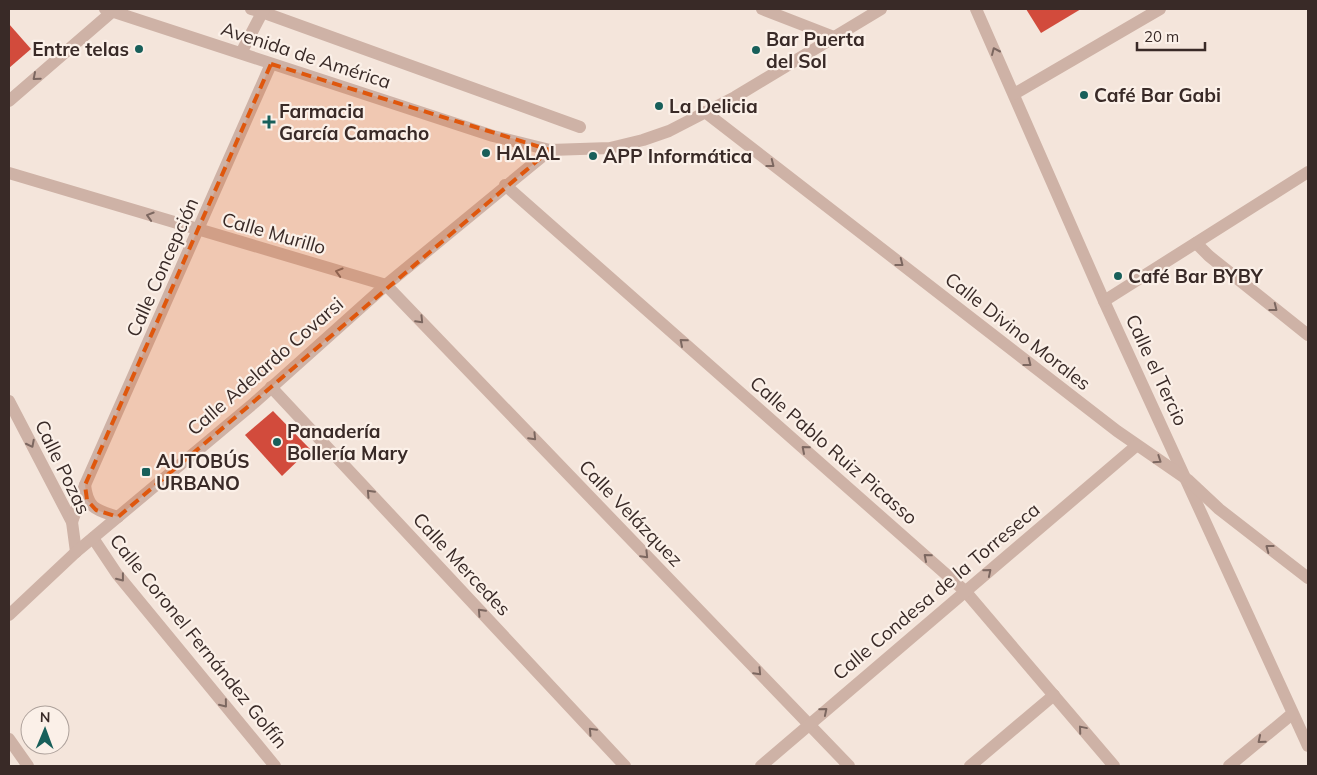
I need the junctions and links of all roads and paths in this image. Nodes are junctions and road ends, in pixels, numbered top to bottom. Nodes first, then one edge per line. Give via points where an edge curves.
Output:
1 (762, 9) edge
2 (882, 9) edge
3 (976, 9) edge
4 (1160, 9) edge
5 (109, 10) edge
6 (259, 10) edge
7 (834, 37) junction
8 (241, 53) junction
9 (271, 64) junction
10 (1014, 94) junction
11 (9, 101) edge
12 (705, 112) junction
13 (580, 127) dead end
14 (550, 150) junction
15 (9, 172) edge
16 (1308, 172) edge
17 (505, 185) junction
18 (199, 231) junction
19 (1196, 243) junction
20 (386, 285) junction
21 (1104, 301) junction
22 (1308, 334) edge
23 (271, 387) junction
24 (9, 401) edge
25 (1136, 446) junction
26 (1188, 480) junction
27 (86, 485) junction
28 (118, 517) junction
29 (72, 522) junction
30 (93, 538) junction
31 (76, 552) junction
32 (1308, 578) edge
33 (965, 591) junction
34 (9, 616) edge
35 (1054, 695) junction
36 (1292, 714) junction
37 (808, 724) junction
38 (9, 740) edge
39 (1308, 746) edge
40 (28, 766) edge
41 (275, 766) edge
42 (625, 766) edge
43 (761, 766) edge
44 (849, 766) edge
45 (970, 766) edge
46 (1114, 766) edge
47 (1229, 766) edge

1 - 7 street
2 - 7 street, Avenida de América
10 -> 3 street, Calle el Tercio
4 - 10 street
5 - 8 street, Avenida de América
5 -> 11 street
6 - 8 street
6 - 13 street, Avenida de América
7 - 12 street, Avenida de América via 736,97
8 - 9 street, Avenida de América
9 - 14 street, Avenida de América via 493,136
9 - 18 street, Calle Concepción
10 - 21 street, Calle el Tercio
12 - 14 street, Avenida de América via 643,140 610,148
12 -> 25 street, Calle Divino Morales
14 - 17 street, Calle Adelardo Covarsi
18 -> 15 street, Calle Murillo
16 - 19 street
17 - 20 street, Calle Adelardo Covarsi
33 -> 17 street, Calle Pablo Ruiz Picasso
20 -> 18 street, Calle Murillo
18 - 27 street, Calle Concepción
19 - 21 street
19 -> 22 street
20 - 23 street, Calle Adelardo Covarsi
20 -> 37 street, Calle Velázquez
21 - 26 street, Calle el Tercio
23 - 28 street, Calle Adelardo Covarsi
42 -> 23 street, Calle Mercedes
24 -> 29 street, Calle Pozas
25 -> 26 street, Calle Divino Morales
33 -> 25 street, Calle Condesa de la Torreseca
32 -> 26 street, Calle Divino Morales via 1219,509
26 - 36 street, Calle el Tercio
27 - 28 street via 87,500 96,510
27 - 29 street, Calle Concepción
28 - 30 street, Calle Adelardo Covarsi
29 - 31 street, Calle Pozas
30 - 31 street, Calle Adelardo Covarsi
30 -> 41 street, Calle Coronel Fernández Golfín via 117,574
31 - 34 street, Calle Adelardo Covarsi
33 - 35 street, Calle Pablo Ruiz Picasso
37 -> 33 street, Calle Condesa de la Torreseca
35 - 45 street
46 -> 35 street, Calle Pablo Ruiz Picasso
36 - 39 street, Calle el Tercio
36 -> 47 street
37 - 43 street, Calle Condesa de la Torreseca
37 - 44 street, Calle Velázquez
38 - 40 street

